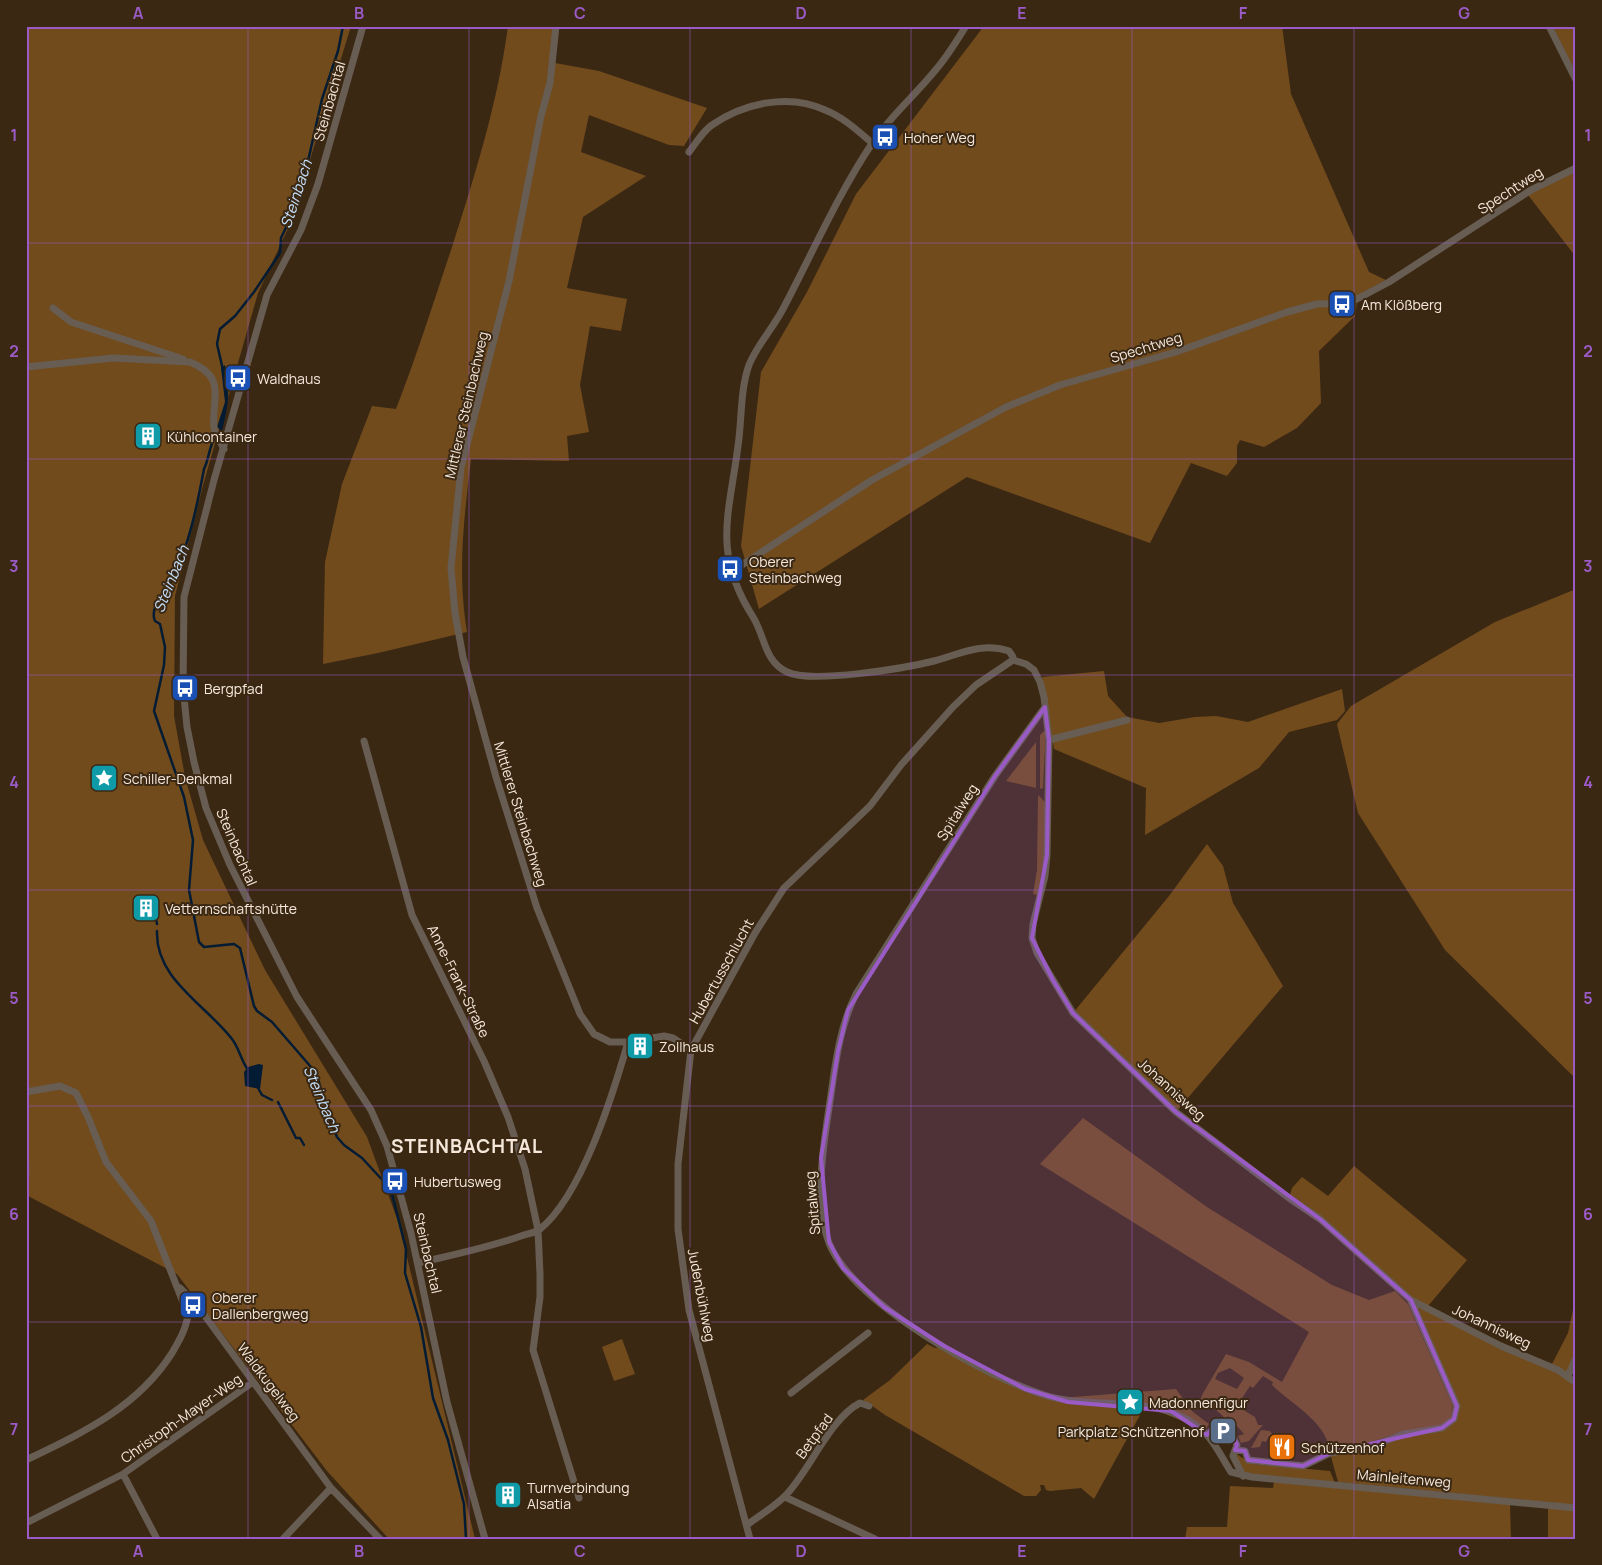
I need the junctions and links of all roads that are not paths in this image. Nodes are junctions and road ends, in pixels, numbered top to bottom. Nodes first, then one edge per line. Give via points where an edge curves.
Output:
1 (363, 26) edge
2 (556, 26) edge
3 (966, 26) edge
4 (1549, 26) edge
5 (1576, 80) edge
6 (872, 143) junction
7 (689, 152) dead end
8 (1576, 168) edge
9 (53, 308) dead end
10 (190, 362) junction
11 (26, 367) edge
12 (224, 449) junction
13 (731, 572) junction
14 (1012, 660) junction
15 (1045, 707) junction
16 (1127, 720) dead end
17 (1049, 740) junction
18 (364, 741) dead end
19 (628, 1042) junction
20 (689, 1050) junction
21 (26, 1092) edge
22 (26, 1164) edge
23 (26, 1175) edge
24 (538, 1230) junction
25 (418, 1263) junction
26 (176, 1284) junction
27 (1411, 1300) junction
28 (868, 1333) dead end
29 (1576, 1358) edge
30 (1568, 1376) junction
31 (253, 1382) junction
32 (1576, 1383) edge
33 (791, 1393) dead end
34 (870, 1406) dead end
35 (1207, 1435) junction
36 (1235, 1450) junction
37 (26, 1460) edge
38 (1231, 1472) joint
39 (123, 1474) junction
40 (1243, 1476) junction
41 (331, 1488) junction
42 (785, 1496) junction
43 (579, 1498) dead end
44 (1576, 1508) edge
45 (26, 1523) edge
46 (747, 1524) junction
47 (157, 1539) edge
48 (283, 1539) edge
49 (380, 1539) edge
50 (485, 1539) edge
51 (750, 1539) edge
52 (875, 1539) edge

1 - 12 street, Steinbachtal via 301,230 267,295
2 - 19 street, Mittlerer Steinbachweg via 550,83 509,281 461,468 451,568 463,657 537,908 580,1014 594,1034 610,1042
3 - 6 street via 935,71
4 - 5 street
6 - 7 street via 827,110 797,101 783,101 738,110 710,126
6 - 13 street via 748,369 726,520
8 - 13 street, Spechtweg via 1544,182 1389,282 1357,299 1287,312 1176,352 1060,385 1006,407 872,480
9 - 10 street via 71,322
10 - 11 street via 113,358
10 - 12 street via 213,378 217,395 214,428
12 - 25 street, Steinbachtal via 184,597 183,687 194,762 206,808 250,909 297,997 371,1110 387,1146
13 - 14 street via 738,593 758,624 762,643 771,659 784,671 798,677 823,678 910,666 984,646 1009,651
14 - 15 street, Johannisweg via 1034,670
14 - 20 street, Hubertusschlucht via 976,685 953,707 901,765 870,806 784,888
15 - 17 street, Johannisweg
15 - 35 street, Spitalweg via 990,784 848,1010 821,1158 823,1212 829,1242 843,1268 863,1289 916,1329 984,1369 1025,1389 1068,1402 1144,1406 1171,1411
16 - 17 street
17 - 27 street, Johannisweg via 1047,855 1032,938 1037,953 1073,1013 1176,1112 1320,1219
18 - 24 street, Anne-Frank-Straße via 412,915 508,1117 525,1168
19 - 20 street via 664,1036 673,1038
19 - 24 street via 612,1098 583,1167 557,1210
20 - 46 street, Judenbühlweg via 678,1164 678,1228 689,1310
21 - 26 street, Waldkugelweg via 60,1086 76,1093 106,1162 151,1221
22 - 23 street
24 - 25 street via 505,1242
24 - 43 street via 540,1297 533,1350
25 - 50 street, Steinbachtal via 447,1402
26 - 31 street, Waldkugelweg via 197,1305
26 - 37 street via 186,1309 186,1324 165,1364 145,1388 94,1426
27 - 30 street, Johannisweg
27 - 36 street via 1455,1400 1457,1411 1451,1423 1442,1428 1404,1434 1372,1446 1330,1452 1303,1466 1252,1461 1248,1460 1245,1451
28 - 33 street
29 - 30 street
30 - 32 street, Johannisweg
31 - 39 street, Christoph-Mayer-Weg
31 - 41 street, Waldkugelweg
34 - 42 street, Betpfad via 860,1403 841,1420
35 - 36 street via 1218,1424 1223,1424 1237,1444
35 - 38 street, Spitalweg
36 - 40 street via 1233,1456
38 - 40 street, Mainleitenweg
39 - 45 street, Christoph-Mayer-Weg
39 - 47 street, Christoph-Mayer-Weg
40 - 44 street, Mainleitenweg
41 - 48 street
41 - 49 street, Waldkugelweg
42 - 46 street, Betpfad
42 - 52 street
46 - 51 street, Judenbühlweg

